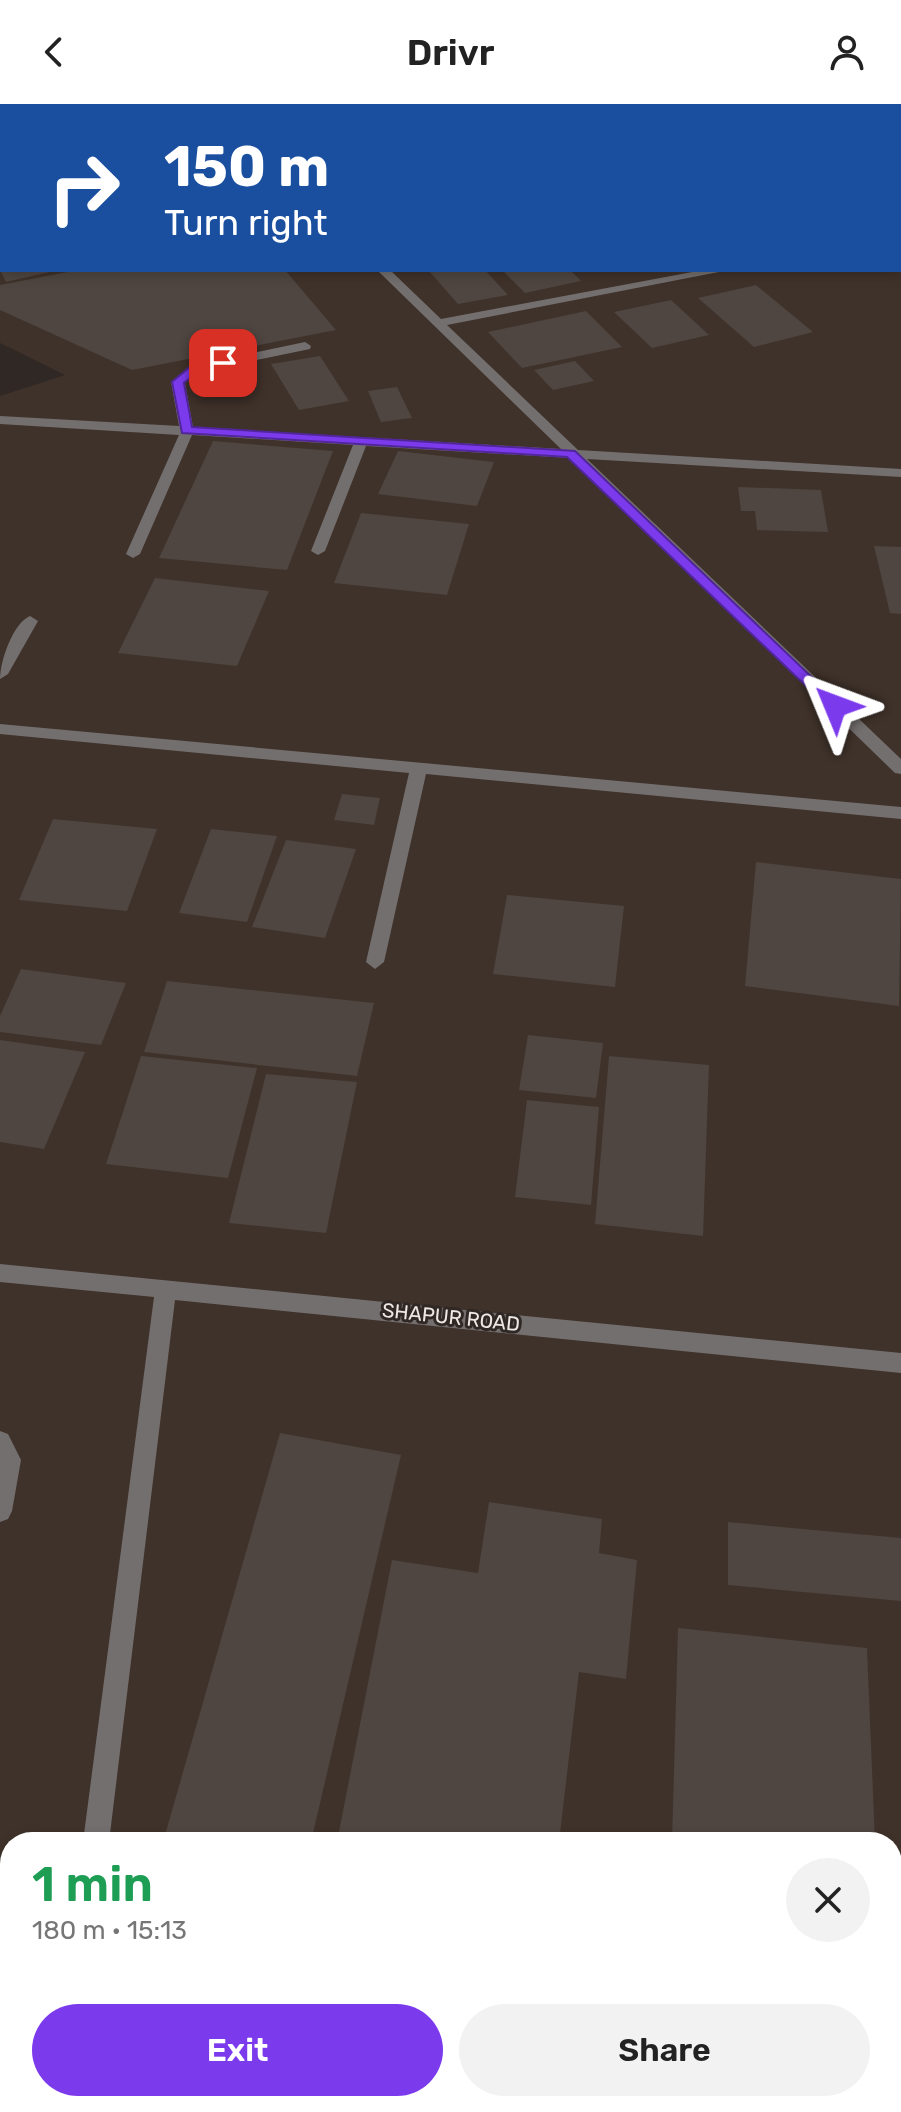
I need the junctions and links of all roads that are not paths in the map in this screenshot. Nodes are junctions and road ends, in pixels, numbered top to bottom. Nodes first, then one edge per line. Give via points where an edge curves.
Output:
1 (385, 272) edge
2 (665, 272) edge
3 (712, 272) edge
4 (674, 279) junction
5 (438, 323) junction
6 (305, 346) dead end
7 (0, 420) edge
8 (187, 431) junction
9 (361, 441) junction
10 (571, 453) junction
11 (901, 473) edge
12 (318, 551) dead end
13 (133, 554) dead end
14 (30, 621) dead end
15 (0, 674) edge
16 (0, 729) edge
17 (419, 766) junction
18 (901, 769) edge
19 (901, 813) edge
20 (375, 962) dead end
21 (0, 1273) edge
22 (166, 1288) junction
23 (901, 1363) edge
24 (0, 1441) edge
25 (0, 1511) edge
26 (97, 1832) edge

1 - 5 street
2 - 4 street
3 - 4 street
4 - 5 street
5 - 10 street
6 - 8 street via 185,374 178,382
7 - 8 street
8 - 9 street
8 - 13 street
9 - 10 street
9 - 12 street
10 - 11 street
10 - 18 street
14 - 15 street
16 - 17 street
17 - 19 street
17 - 20 street
21 - 22 street, SHAPUR ROAD
22 - 23 street, SHAPUR ROAD
22 - 26 street
24 - 25 street via 9,1460

